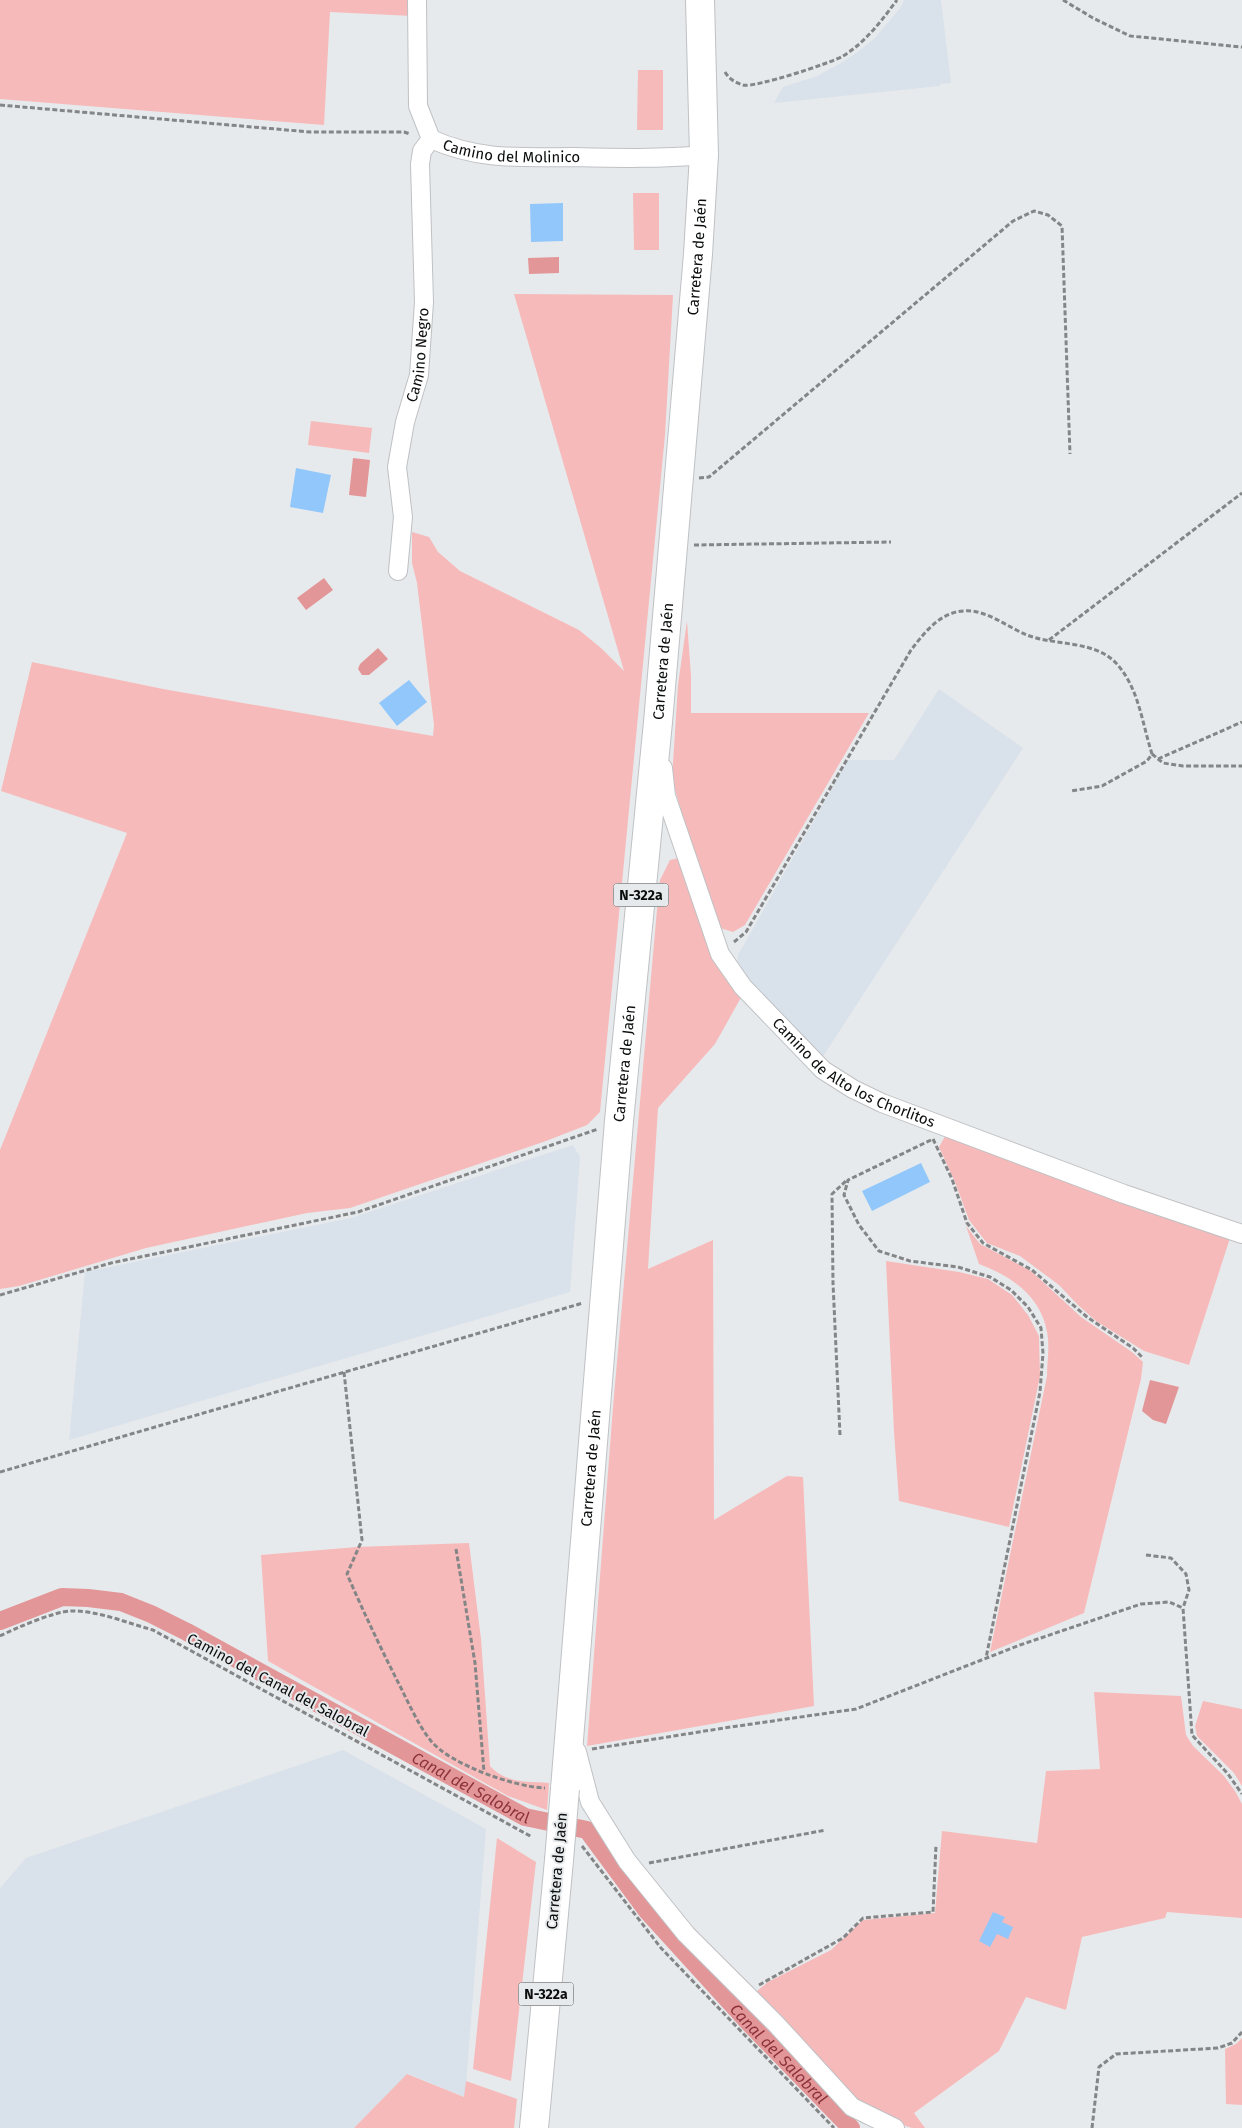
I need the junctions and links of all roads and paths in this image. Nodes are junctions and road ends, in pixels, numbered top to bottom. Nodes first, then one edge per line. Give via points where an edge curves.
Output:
1 (417, 0) edge
2 (700, 0) edge
3 (897, 0) edge
4 (1063, 0) edge
5 (1242, 47) edge
6 (721, 67) dead end
7 (0, 105) edge
8 (431, 140) junction
9 (704, 155) junction
10 (1070, 454) dead end
11 (679, 481) junction
12 (1242, 493) edge
13 (891, 542) dead end
14 (673, 546) junction
15 (398, 571) dead end
16 (1049, 640) junction
17 (658, 722) junction
18 (1242, 722) edge
19 (1152, 754) junction
20 (1158, 760) junction
21 (1242, 766) edge
22 (1071, 791) dead end
23 (720, 954) junction
24 (619, 1122) junction
25 (937, 1132) junction
26 (848, 1180) junction
27 (1242, 1234) edge
28 (0, 1295) edge
29 (605, 1296) junction
30 (1143, 1358) dead end
31 (344, 1372) junction
32 (840, 1435) dead end
33 (0, 1472) edge
34 (456, 1549) dead end
35 (1146, 1554) dead end
36 (1183, 1608) junction
37 (0, 1636) edge
38 (986, 1658) junction
39 (573, 1745) junction
40 (484, 1772) junction
41 (565, 1789) junction
42 (1242, 1794) edge
43 (826, 1830) dead end
44 (532, 1836) dead end
45 (936, 1845) dead end
46 (582, 1846) dead end
47 (631, 1866) junction
48 (745, 1993) junction
49 (1242, 2032) edge
50 (534, 2128) edge
51 (834, 2128) edge
52 (895, 2128) edge
53 (1092, 2128) edge

1 - 8 street, Camino del Molinico via 418,106
2 - 9 highway, Carretera de Jaén / N-322a
3 - 6 path via 874,30 843,56 770,82 745,86 729,78
4 - 5 path via 1130,36
7 - 8 path via 310,132 404,132
8 - 9 street, Camino del Molinico via 484,156 663,158
8 - 15 street, Camino Negro via 422,150 420,164 424,302 419,374 404,422 397,467 402,517
9 - 11 highway, Carretera de Jaén / N-322a
10 - 11 path via 1062,226 1048,215 1034,211 1013,221 709,477
11 - 14 highway, Carretera de Jaén / N-322a
12 - 16 path
13 - 14 path
14 - 17 highway, Carretera de Jaén / N-322a
16 - 19 path via 1101,652 1115,662 1135,695
16 - 23 path via 1029,636 981,613 963,611 946,616 928,629 911,650 746,932
17 - 23 street, Camino de Alto los Chorlitos via 666,796
17 - 24 highway, Carretera de Jaén / N-322a
18 - 20 path
19 - 20 path
19 - 22 path via 1147,761 1102,786
20 - 21 path via 1184,766
23 - 25 street, Camino de Alto los Chorlitos via 743,987 822,1070 853,1090
24 - 28 path via 358,1212 111,1263
24 - 29 highway, Carretera de Jaén / N-322a
25 - 26 path
25 - 27 street, Camino de Alto los Chorlitos
25 - 30 path via 967,1223 983,1243 1032,1270
26 - 32 path via 832,1194
26 - 38 path via 844,1195 859,1225 879,1251 910,1261 958,1267 990,1277 1011,1290 1028,1307 1041,1328 1040,1392
29 - 31 path
29 - 39 highway, Carretera de Jaén / N-322a
31 - 33 path
31 - 40 path via 362,1540 347,1574 380,1648 432,1742 467,1767
34 - 40 path via 475,1663
35 - 36 path via 1171,1558 1186,1574 1189,1590
36 - 38 path via 1169,1602 1141,1604
36 - 42 path via 1192,1735
37 - 44 path, Camino del Canal del Salobral via 25,1624 69,1611 94,1614 153,1630
38 - 39 path via 856,1709
39 - 41 highway, Carretera de Jaén / N-322a
39 - 47 street via 590,1802
40 - 41 path via 511,1783
41 - 50 highway, Carretera de Jaén / N-322a, bridge
43 - 47 path
45 - 48 path via 932,1912 863,1918 843,1938
46 - 51 path via 661,1948
47 - 48 street via 686,1934
48 - 52 street via 852,2108
49 - 53 path via 1232,2043 1218,2048 1116,2054 1099,2067

